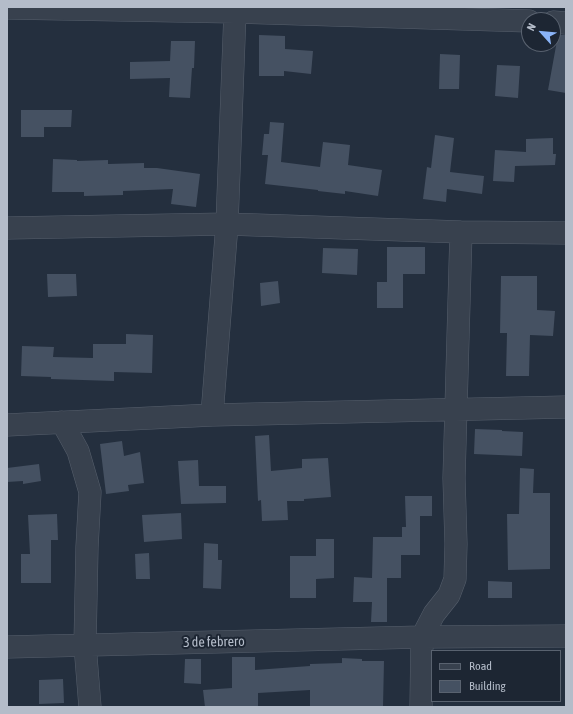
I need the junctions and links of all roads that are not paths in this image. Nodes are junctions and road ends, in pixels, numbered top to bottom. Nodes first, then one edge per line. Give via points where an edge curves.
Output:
1 (7, 8) edge
2 (190, 9) edge
3 (235, 12) junction
4 (521, 21) edge
5 (227, 224) junction
6 (7, 228) edge
7 (461, 232) junction
8 (566, 233) edge
9 (566, 407) edge
10 (455, 409) junction
11 (212, 415) junction
12 (62, 422) junction
13 (7, 425) edge
14 (566, 636) edge
15 (422, 637) junction
16 (85, 645) junction
17 (7, 647) edge
18 (90, 707) edge
19 (421, 707) edge

1 - 2 street
2 - 3 street
3 - 4 street
3 - 5 street
5 - 6 street
5 - 7 street
5 - 11 street
7 - 8 street
7 - 10 street
9 - 10 street
10 - 11 street
10 - 15 street via 455,578 449,595 434,614
11 - 12 street
12 - 13 street
12 - 16 street via 78,451 90,492
14 - 15 street, 3 de febrero
15 - 16 street, 3 de febrero
15 - 19 street
16 - 17 street, 3 de febrero
16 - 18 street

